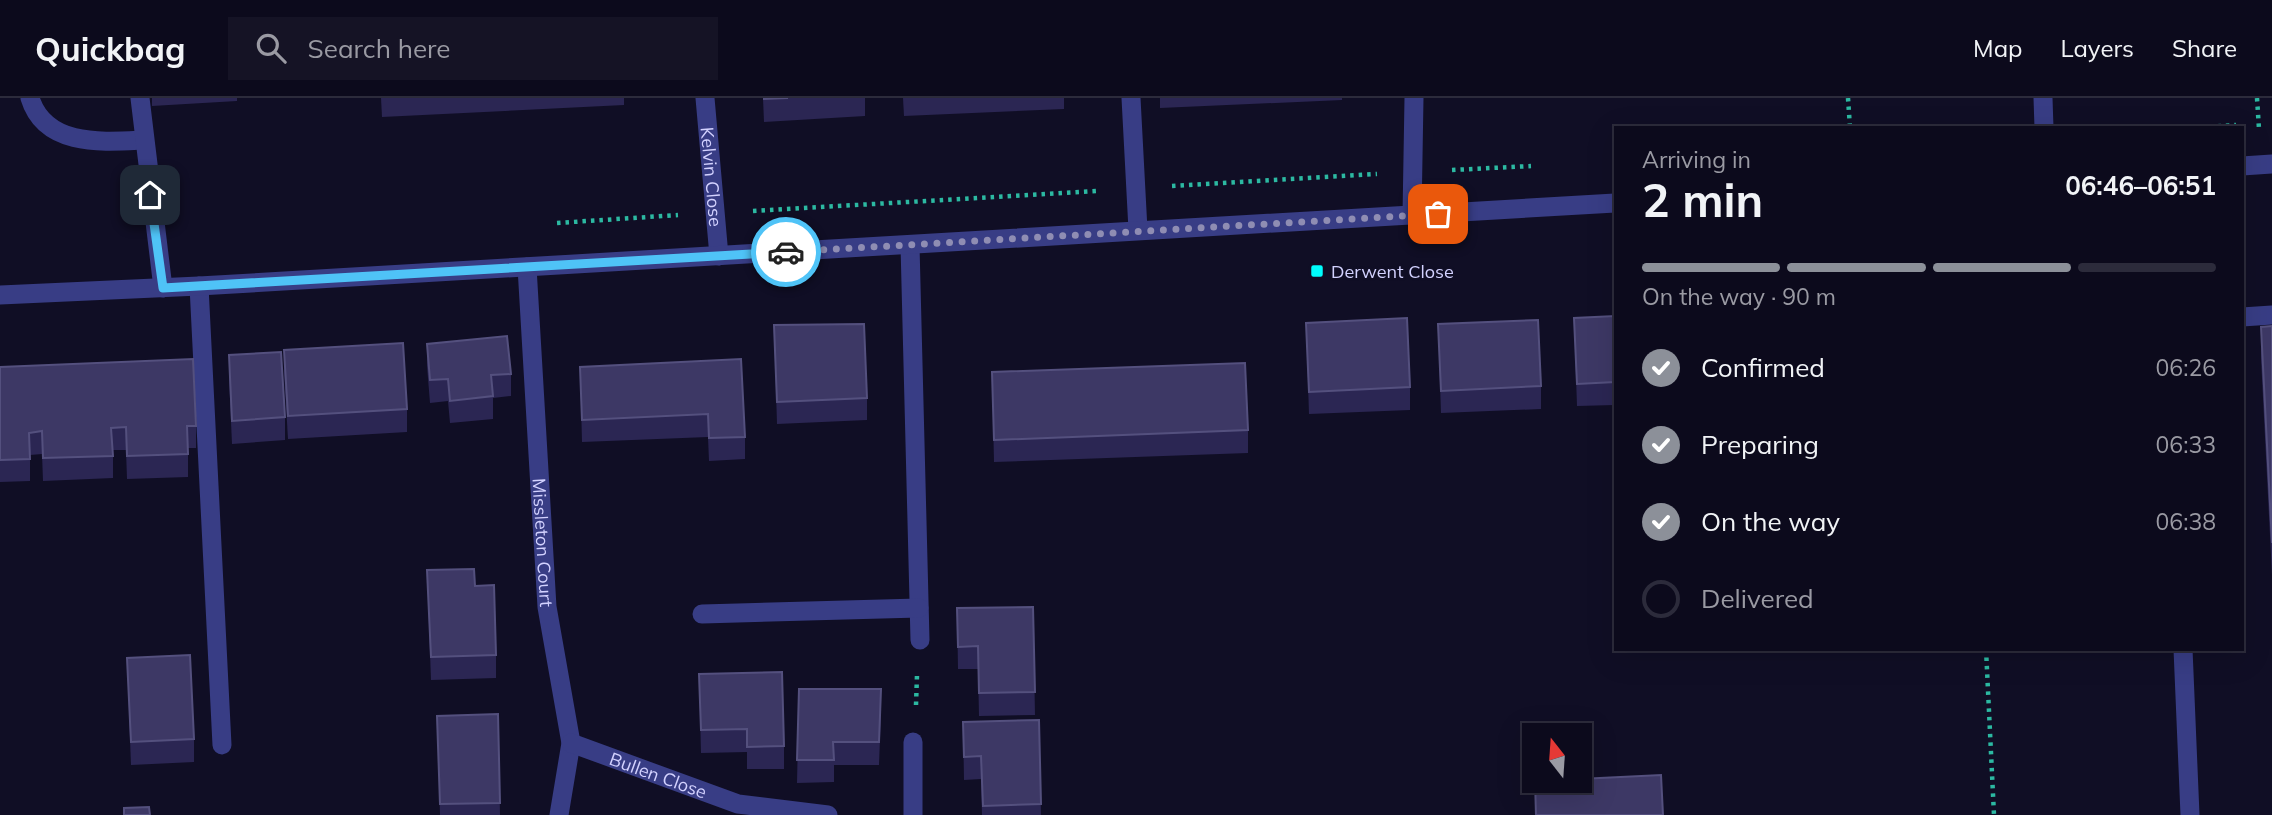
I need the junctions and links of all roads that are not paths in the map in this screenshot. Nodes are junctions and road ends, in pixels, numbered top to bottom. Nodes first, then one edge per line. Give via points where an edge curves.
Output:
1 (30, 98) edge
2 (140, 98) edge
3 (705, 98) edge
4 (1131, 98) edge
5 (1414, 98) edge
6 (2043, 98) edge
7 (2044, 126) edge
8 (144, 140) junction
9 (2272, 164) edge
10 (2244, 166) edge
11 (1614, 203) edge
12 (1412, 216) junction
13 (1138, 230) junction
14 (910, 245) junction
15 (719, 256) junction
16 (527, 267) junction
17 (199, 286) junction
18 (163, 288) junction
19 (0, 295) edge
20 (2272, 315) edge
21 (2244, 317) edge
22 (919, 608) junction
23 (702, 614) dead end
24 (920, 640) road end
25 (2183, 651) edge
26 (913, 742) road end
27 (572, 743) junction
28 (222, 745) dead end
29 (559, 815) edge
30 (828, 815) edge
31 (913, 815) edge
32 (2190, 815) edge

1 - 8 street via 34,113 60,135 93,142
2 - 8 street
3 - 15 street, Kelvin Close
4 - 13 street
5 - 12 street
6 - 7 street
8 - 18 street
9 - 10 street
11 - 12 street
12 - 13 street
13 - 14 street
14 - 15 street
14 - 22 street
15 - 16 street
16 - 17 street
16 - 27 street, Missleton Court via 547,607
17 - 18 street
17 - 28 street
18 - 19 street
20 - 21 street
22 - 23 street
22 - 24 street
25 - 32 street
26 - 31 street
27 - 29 street, Missleton Court
27 - 30 street, Bullen Close via 738,804

